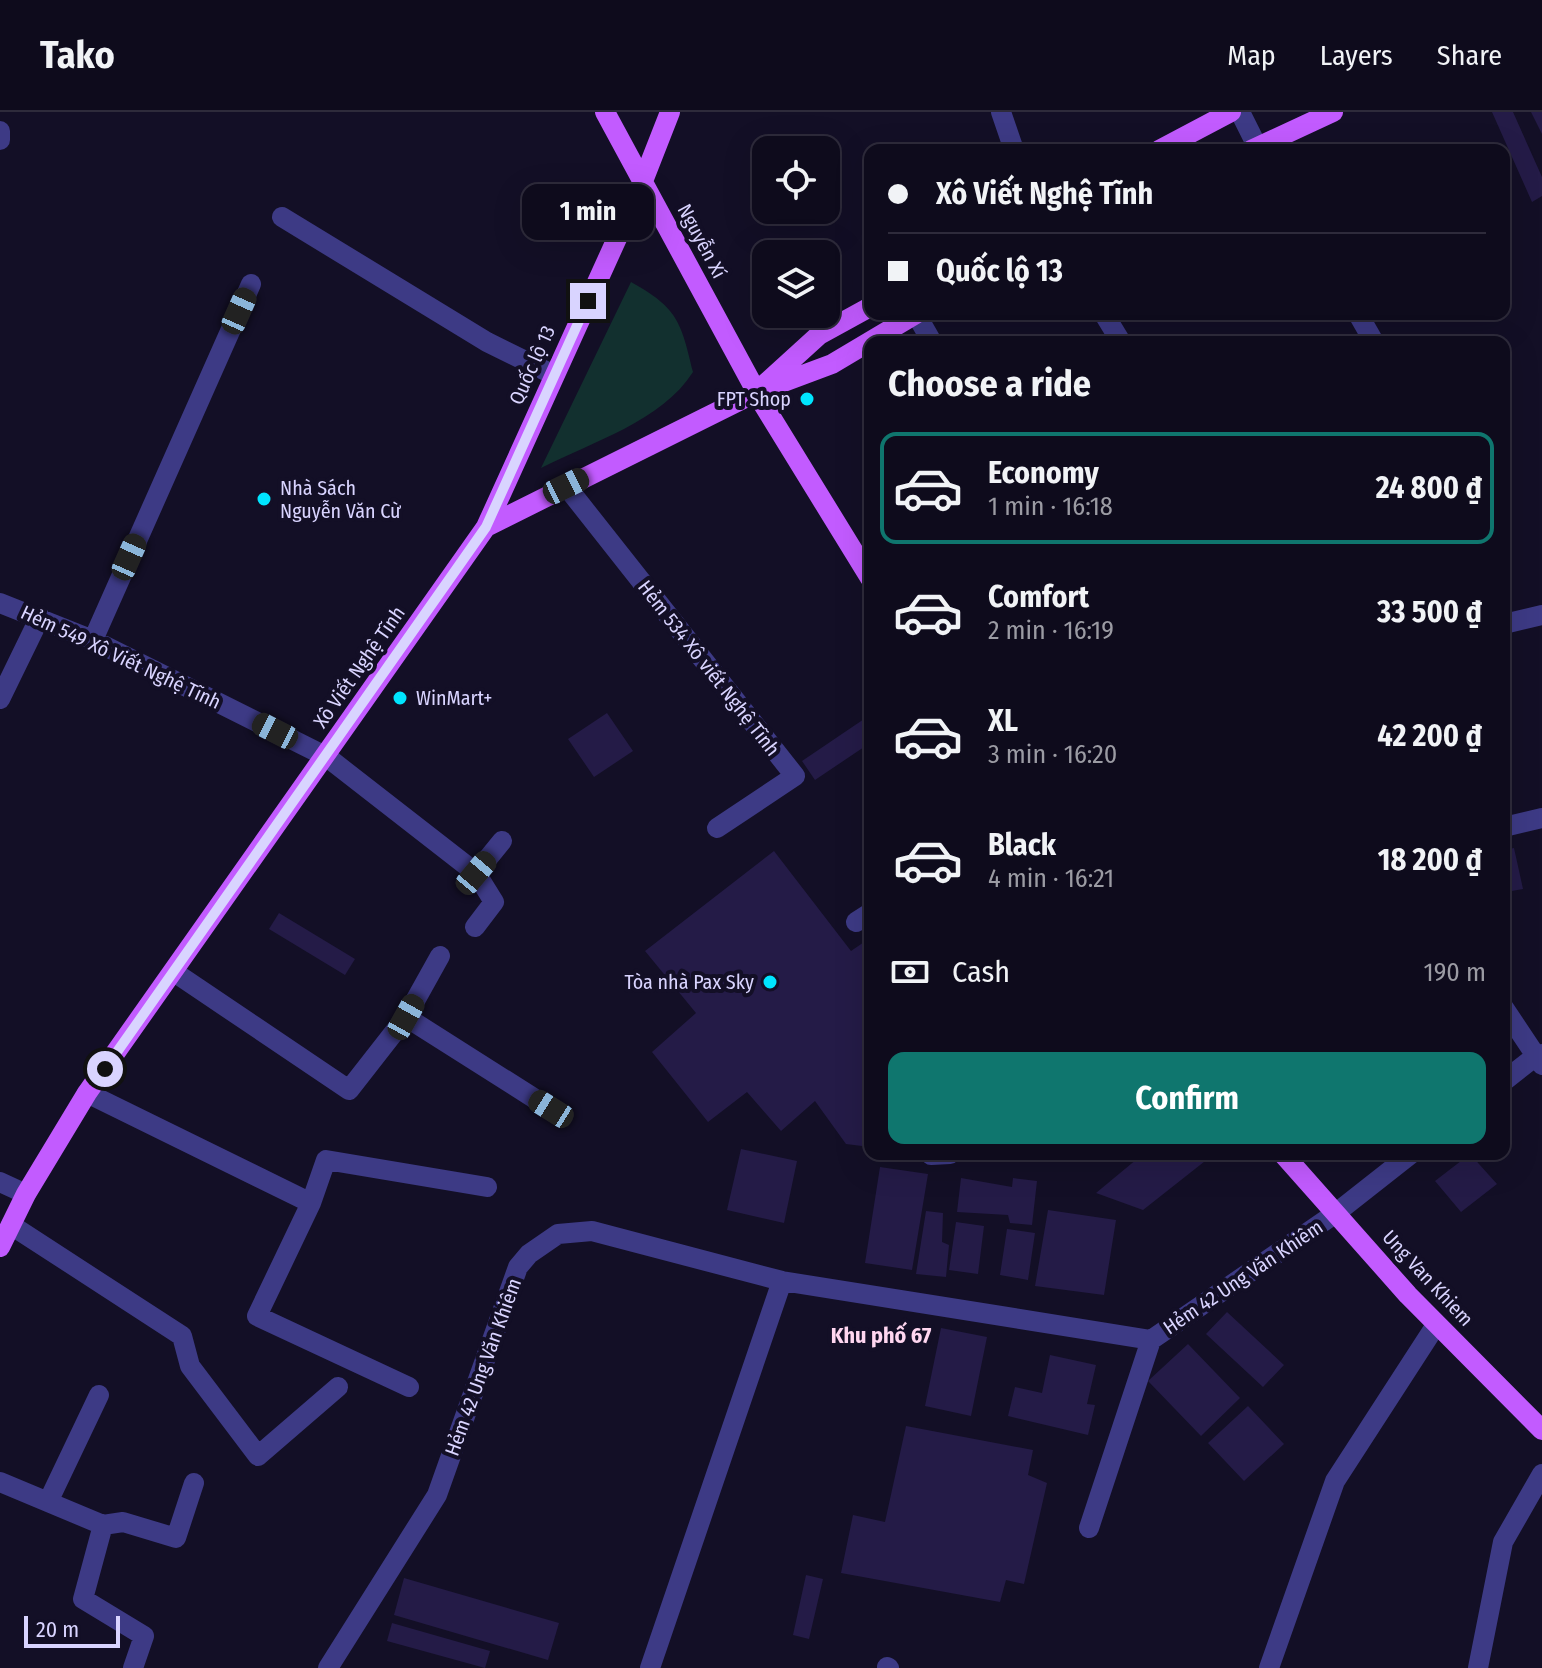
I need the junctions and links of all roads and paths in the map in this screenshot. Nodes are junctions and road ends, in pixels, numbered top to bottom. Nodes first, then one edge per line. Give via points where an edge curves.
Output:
1 (605, 112) edge
2 (670, 112) edge
3 (1001, 112) edge
4 (1231, 112) edge
5 (1240, 112) edge
6 (1333, 112) edge
7 (0, 131) edge
8 (0, 140) edge
9 (1012, 144) edge
10 (1170, 144) edge
11 (1254, 144) edge
12 (1266, 144) edge
13 (643, 181) junction
14 (282, 217) dead end
15 (251, 284) dead end
16 (864, 310) edge
17 (906, 320) edge
18 (879, 336) edge
19 (864, 345) edge
20 (554, 375) junction
21 (757, 392) junction
22 (566, 486) junction
23 (486, 527) junction
24 (864, 568) edge
25 (0, 603) edge
26 (1542, 615) edge
27 (40, 617) junction
28 (1510, 623) edge
29 (93, 640) junction
30 (0, 699) edge
31 (327, 757) junction
32 (1542, 818) edge
33 (1510, 826) edge
34 (717, 828) dead end
35 (502, 841) dead end
36 (476, 873) junction
37 (475, 927) dead end
38 (440, 956) dead end
39 (174, 972) junction
40 (1510, 1016) edge
41 (406, 1017) junction
42 (1540, 1058) edge
43 (1510, 1077) edge
44 (87, 1093) junction
45 (551, 1109) dead end
46 (1288, 1160) edge
47 (1403, 1160) edge
48 (0, 1182) edge
49 (487, 1187) dead end
50 (26, 1194) junction
51 (311, 1203) junction
52 (1336, 1213) junction
53 (11, 1225) junction
54 (0, 1247) edge
55 (782, 1281) junction
56 (1436, 1325) junction
57 (1151, 1340) junction
58 (338, 1387) dead end
59 (409, 1387) dead end
60 (99, 1395) dead end
61 (1542, 1430) edge
62 (1542, 1474) edge
63 (0, 1482) edge
64 (194, 1483) dead end
65 (48, 1502) junction
66 (103, 1525) junction
67 (1089, 1528) dead end
68 (133, 1668) edge
69 (328, 1668) edge
70 (650, 1668) edge
71 (1269, 1668) edge
72 (1478, 1668) edge

1 - 13 main road, Nguyễn Xí
2 - 13 main road, Quốc lộ 13
3 - 9 street
4 - 10 main road
5 - 11 street
6 - 12 main road
7 - 8 street
13 - 20 main road, Quốc lộ 13
13 - 21 main road, Nguyễn Xí
14 - 20 street via 487,342
15 - 29 street
16 - 21 main road, Xô Viết Nghệ Tĩnh via 819,335
17 - 18 main road, Xô Viết Nghệ Tĩnh
19 - 21 main road, Xô Viết Nghệ Tĩnh via 832,364
20 - 23 main road, Quốc lộ 13
21 - 22 main road, Xô Viết Nghệ Tĩnh
21 - 24 main road, Nguyễn Xí
22 - 23 main road, Xô Viết Nghệ Tĩnh
22 - 34 street, Hẻm 534 Xô viết Nghệ Tĩnh via 795,776
23 - 31 main road, Xô Viết Nghệ Tĩnh
25 - 27 street, Hẻm 549 Xô Viết Nghệ Tĩnh
26 - 28 street
27 - 29 street, Hẻm 549 Xô Viết Nghệ Tĩnh
27 - 30 street
29 - 31 street, Hẻm 549 Xô Viết Nghệ Tĩnh
31 - 36 street, Hẻm 549 Xô Viết Nghệ Tĩnh
31 - 39 main road, Xô Viết Nghệ Tĩnh
32 - 33 street
35 - 36 street
36 - 37 street via 494,902
38 - 41 street
39 - 41 street via 349,1090
39 - 44 main road, Xô Viết Nghệ Tĩnh
40 - 42 street
41 - 45 street
42 - 43 street
44 - 50 main road, Xô Viết Nghệ Tĩnh
44 - 51 street
46 - 52 main road, Ung Van Khiem
47 - 52 street, Hẻm 42 Ung Văn Khiêm
48 - 50 street
49 - 51 street via 326,1160
50 - 53 main road, Xô Viết Nghệ Tĩnh
51 - 59 street via 257,1316
52 - 56 main road, Ung Van Khiem
52 - 57 street, Hẻm 42 Ung Văn Khiêm
53 - 54 main road, Xô Viết Nghệ Tĩnh
53 - 58 street via 182,1336 190,1366 258,1456
55 - 57 street, Hẻm 42 Ung Văn Khiêm
55 - 69 street, Hẻm 42 Ung Văn Khiêm via 592,1231 558,1234 529,1254 518,1267 437,1495
55 - 70 street
56 - 61 main road, Ung Van Khiem
56 - 71 street via 1335,1481
57 - 67 street, Hẻm 42 Ung Văn Khiêm
60 - 65 street
62 - 72 street via 1503,1542
63 - 65 street
64 - 66 street via 176,1538 123,1522
65 - 66 street
66 - 68 street via 83,1599 144,1636

